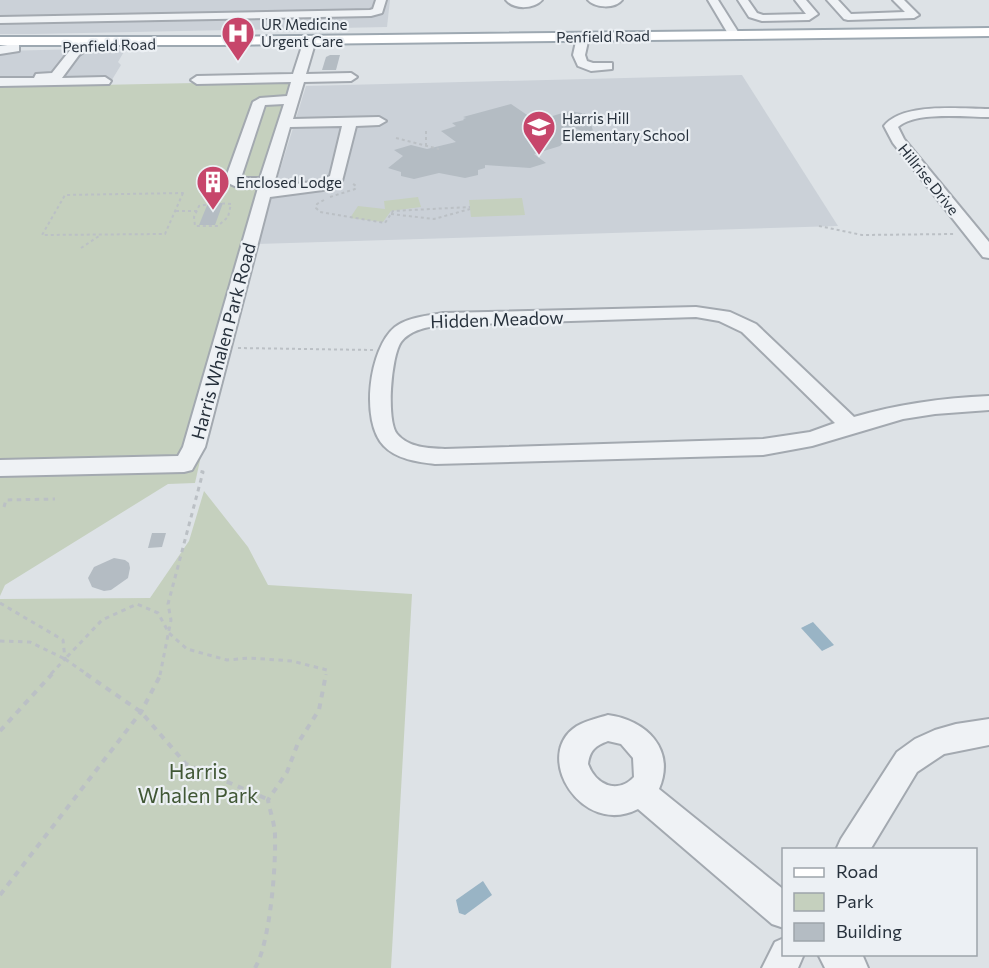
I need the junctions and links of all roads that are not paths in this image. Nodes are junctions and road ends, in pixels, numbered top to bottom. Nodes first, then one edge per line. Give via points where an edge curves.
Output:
1 (381, 0) edge
2 (511, 0) edge
3 (537, 0) edge
4 (593, 0) edge
5 (617, 0) edge
6 (703, 0) edge
7 (713, 0) edge
8 (743, 0) edge
9 (800, 0) edge
10 (832, 0) edge
11 (898, 0) edge
12 (27, 7) dead end
13 (310, 14) junction
14 (0, 20) edge
15 (14, 20) junction
16 (0, 29) edge
17 (315, 32) junction
18 (989, 32) edge
19 (729, 35) junction
20 (583, 37) junction
21 (156, 41) junction
22 (218, 41) junction
23 (91, 43) junction
24 (3, 46) edge
25 (608, 66) dead end
26 (108, 76) dead end
27 (351, 77) dead end
28 (297, 79) junction
29 (0, 80) edge
30 (197, 80) dead end
31 (291, 99) junction
32 (989, 113) edge
33 (379, 121) dead end
34 (350, 122) junction
35 (284, 123) junction
36 (265, 188) junction
37 (989, 225) edge
38 (971, 230) junction
39 (989, 253) edge
40 (989, 403) edge
41 (850, 426) junction
42 (0, 468) edge
43 (989, 732) edge
44 (640, 792) dead end
45 (853, 848) edge
46 (782, 911) edge
47 (837, 956) edge
48 (851, 968) edge

1 - 17 street via 375,12
2 - 3 street via 516,4
4 - 5 street
6 - 19 street
7 - 19 street
8 - 9 street via 753,15 762,18 809,17 813,14
10 - 11 street via 848,17 914,15
12 - 15 street
13 - 15 street
13 - 17 street, Harris Whalen Park Road
13 - 17 street
14 - 15 street
15 - 16 street
15 - 21 street via 17,23 9,33 18,38 129,37
17 - 20 main road, Penfield Road
17 - 22 main road, Penfield Road
17 - 28 street, Harris Whalen Park Road
18 - 19 main road, Penfield Road
19 - 20 main road, Penfield Road
20 - 25 street via 579,55 582,63
21 - 22 main road, Penfield Road
21 - 23 main road, Penfield Road
22 - 23 main road, Penfield Road
23 - 24 main road, Penfield Road
23 - 29 street via 65,58 56,77
26 - 29 street via 79,81
27 - 28 street
28 - 30 street
28 - 31 street, Harris Whalen Park Road
31 - 35 street, Harris Whalen Park Road
31 - 36 street via 260,102 233,180
32 - 38 street, Hillrise Drive via 914,115 898,118 891,126
33 - 34 street
34 - 35 street
34 - 36 street via 338,178 323,185
35 - 36 street, Harris Whalen Park Road
36 - 42 street, Harris Whalen Park Road via 194,447 184,464
37 - 38 street
38 - 39 street, Hillrise Drive
40 - 41 street via 904,410
41 - 41 street, Hidden Meadow via 749,328 711,313 428,320 396,334 386,350 381,421 384,432 398,447 426,457 763,447
43 - 45 street via 953,737 919,751 907,762
44 - 46 street
47 - 48 street

